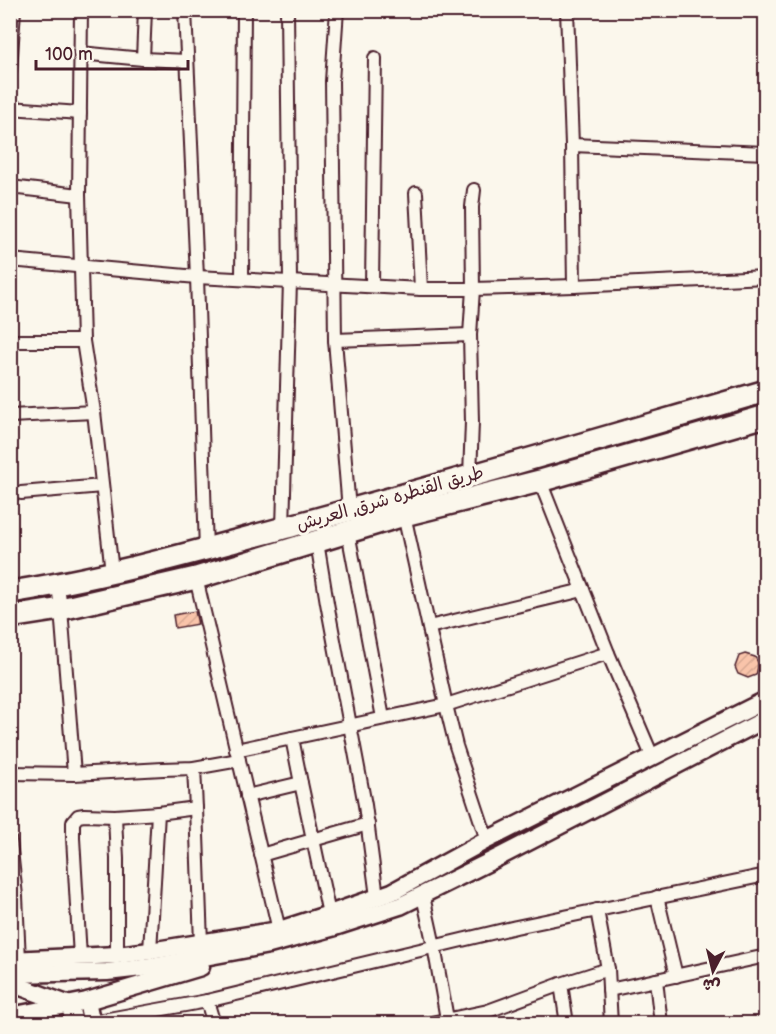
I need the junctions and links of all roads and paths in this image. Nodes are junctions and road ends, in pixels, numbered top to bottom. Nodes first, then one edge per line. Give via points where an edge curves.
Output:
1 (14, 10) edge
2 (81, 10) edge
3 (145, 10) edge
4 (185, 10) edge
5 (244, 10) edge
6 (287, 10) edge
7 (337, 10) edge
8 (567, 10) edge
9 (80, 53) junction
10 (375, 58) dead end
11 (142, 59) junction
12 (188, 61) junction
13 (10, 71) edge
14 (10, 108) edge
15 (80, 113) junction
16 (572, 145) junction
17 (765, 153) edge
18 (10, 187) edge
19 (474, 190) dead end
20 (416, 193) dead end
21 (79, 195) junction
22 (10, 261) edge
23 (80, 266) junction
24 (197, 277) junction
25 (765, 277) edge
26 (242, 279) junction
27 (290, 281) junction
28 (334, 284) junction
29 (372, 285) junction
30 (574, 286) junction
31 (421, 289) junction
32 (473, 289) junction
33 (470, 336) junction
34 (334, 340) junction
35 (10, 341) edge
36 (83, 341) junction
37 (765, 391) edge
38 (94, 412) junction
39 (10, 416) edge
40 (765, 416) edge
41 (470, 476) junction
42 (540, 481) junction
43 (102, 486) junction
44 (21, 493) dead end
45 (349, 510) junction
46 (404, 515) junction
47 (283, 528) junction
48 (348, 532) junction
49 (317, 542) junction
50 (206, 550) junction
51 (112, 572) junction
52 (196, 578) junction
53 (58, 585) junction
54 (583, 590) junction
55 (10, 592) edge
56 (61, 609) junction
57 (10, 616) edge
58 (429, 627) junction
59 (608, 653) junction
60 (765, 700) edge
61 (446, 705) junction
62 (383, 718) junction
63 (765, 719) edge
64 (351, 725) junction
65 (292, 738) junction
66 (237, 755) junction
67 (652, 756) junction
68 (194, 768) junction
69 (10, 773) edge
70 (74, 774) junction
71 (301, 783) junction
72 (247, 796) junction
73 (196, 808) junction
74 (158, 813) junction
75 (115, 816) junction
76 (368, 824) junction
77 (312, 840) junction
78 (487, 840) junction
79 (10, 841) edge
80 (261, 855) junction
81 (765, 875) edge
82 (423, 896) junction
83 (377, 897) junction
84 (657, 897) junction
85 (597, 910) junction
86 (329, 914) junction
87 (279, 930) junction
88 (201, 943) junction
89 (269, 945) junction
90 (434, 946) junction
91 (150, 951) junction
92 (117, 955) junction
93 (765, 956) edge
94 (70, 963) junction
95 (13, 964) edge
96 (608, 969) junction
97 (676, 976) junction
98 (656, 980) junction
99 (10, 983) edge
100 (561, 984) junction
101 (609, 990) junction
102 (207, 1000) junction
103 (87, 1001) junction
104 (70, 1005) junction
105 (488, 1011) junction
106 (10, 1016) edge
107 (447, 1019) junction
108 (74, 1023) edge
109 (89, 1023) edge
110 (214, 1023) edge
111 (426, 1023) edge
112 (493, 1023) edge
113 (567, 1023) edge
114 (611, 1023) edge
115 (661, 1023) edge

1 - 13 street
2 - 9 street
3 - 11 street
4 - 12 street
5 - 26 street
6 - 27 street
7 - 28 street via 332,81
8 - 16 street
9 - 11 street
9 - 15 street
10 - 29 street
11 - 12 street
12 - 24 street
14 - 15 street
15 - 21 street
16 - 17 street
16 - 30 street
18 - 21 street
19 - 32 street
20 - 31 street
21 - 23 street
22 - 23 street
23 - 24 street
23 - 36 street
24 - 26 street
24 - 50 street
25 - 30 street
26 - 27 street
27 - 28 street
27 - 47 street
28 - 29 street
28 - 34 street
29 - 31 street
30 - 32 street
31 - 32 street
32 - 33 street
33 - 34 street
33 - 41 street
34 - 45 street
35 - 36 street
36 - 38 street
37 - 41 highway, طريق القنطره شرق, العريش
38 - 39 street
38 - 43 street
40 - 42 highway, طريق القنطره شرق, العريش
41 - 45 highway, طريق القنطره شرق, العريش
42 - 46 highway, طريق القنطره شرق, العريش
42 - 54 street
43 - 44 street
43 - 51 street
45 - 47 highway, طريق القنطره شرق, العريش
46 - 48 highway, طريق القنطره شرق, العريش
46 - 58 street
47 - 50 highway, طريق القنطره شرق, العريش
48 - 49 highway, طريق القنطره شرق, العريش
48 - 62 street
49 - 52 highway, طريق القنطره شرق, العريش
49 - 64 street
50 - 51 highway, طريق القنطره شرق, العريش
51 - 53 highway, طريق القنطره شرق, العريش
52 - 56 highway, طريق القنطره شرق, العريش
52 - 66 street
53 - 55 highway, طريق القنطره شرق, العريش
53 - 56 street
54 - 58 street
54 - 59 street
56 - 57 highway, طريق القنطره شرق, العريش
56 - 70 street
58 - 61 street
59 - 61 street
59 - 67 street
60 - 67 main road
61 - 62 street
61 - 78 street
62 - 64 street
63 - 82 main road
64 - 65 street
64 - 76 street
65 - 66 street
65 - 71 street
66 - 68 street
66 - 72 street
67 - 78 main road
68 - 70 street
68 - 73 street
69 - 70 street
71 - 72 street
71 - 77 street
72 - 80 street
73 - 74 street
73 - 88 street
74 - 75 street
74 - 91 street
75 - 92 street
75 - 94 street via 84,815 74,822
76 - 77 street
76 - 83 street
77 - 80 street
77 - 86 street
78 - 83 main road
79 - 95 street via 16,896
80 - 87 street
81 - 84 street
82 - 89 main road
82 - 90 street
83 - 86 main road
84 - 85 street
84 - 97 street
85 - 90 street
85 - 96 street
86 - 87 main road
87 - 88 main road
88 - 91 main road
89 - 94 main road via 129,970
89 - 103 main road
90 - 102 street
90 - 107 street
91 - 92 main road
92 - 94 main road
93 - 97 street
94 - 95 main road
96 - 100 street
96 - 101 street
97 - 98 street
98 - 101 street
98 - 115 street
99 - 104 main road
100 - 105 street
100 - 113 street
101 - 114 street
102 - 109 street
102 - 110 street
103 - 104 main road
103 - 109 main road
104 - 106 main road
104 - 108 main road
105 - 107 street
105 - 112 street
107 - 111 street

